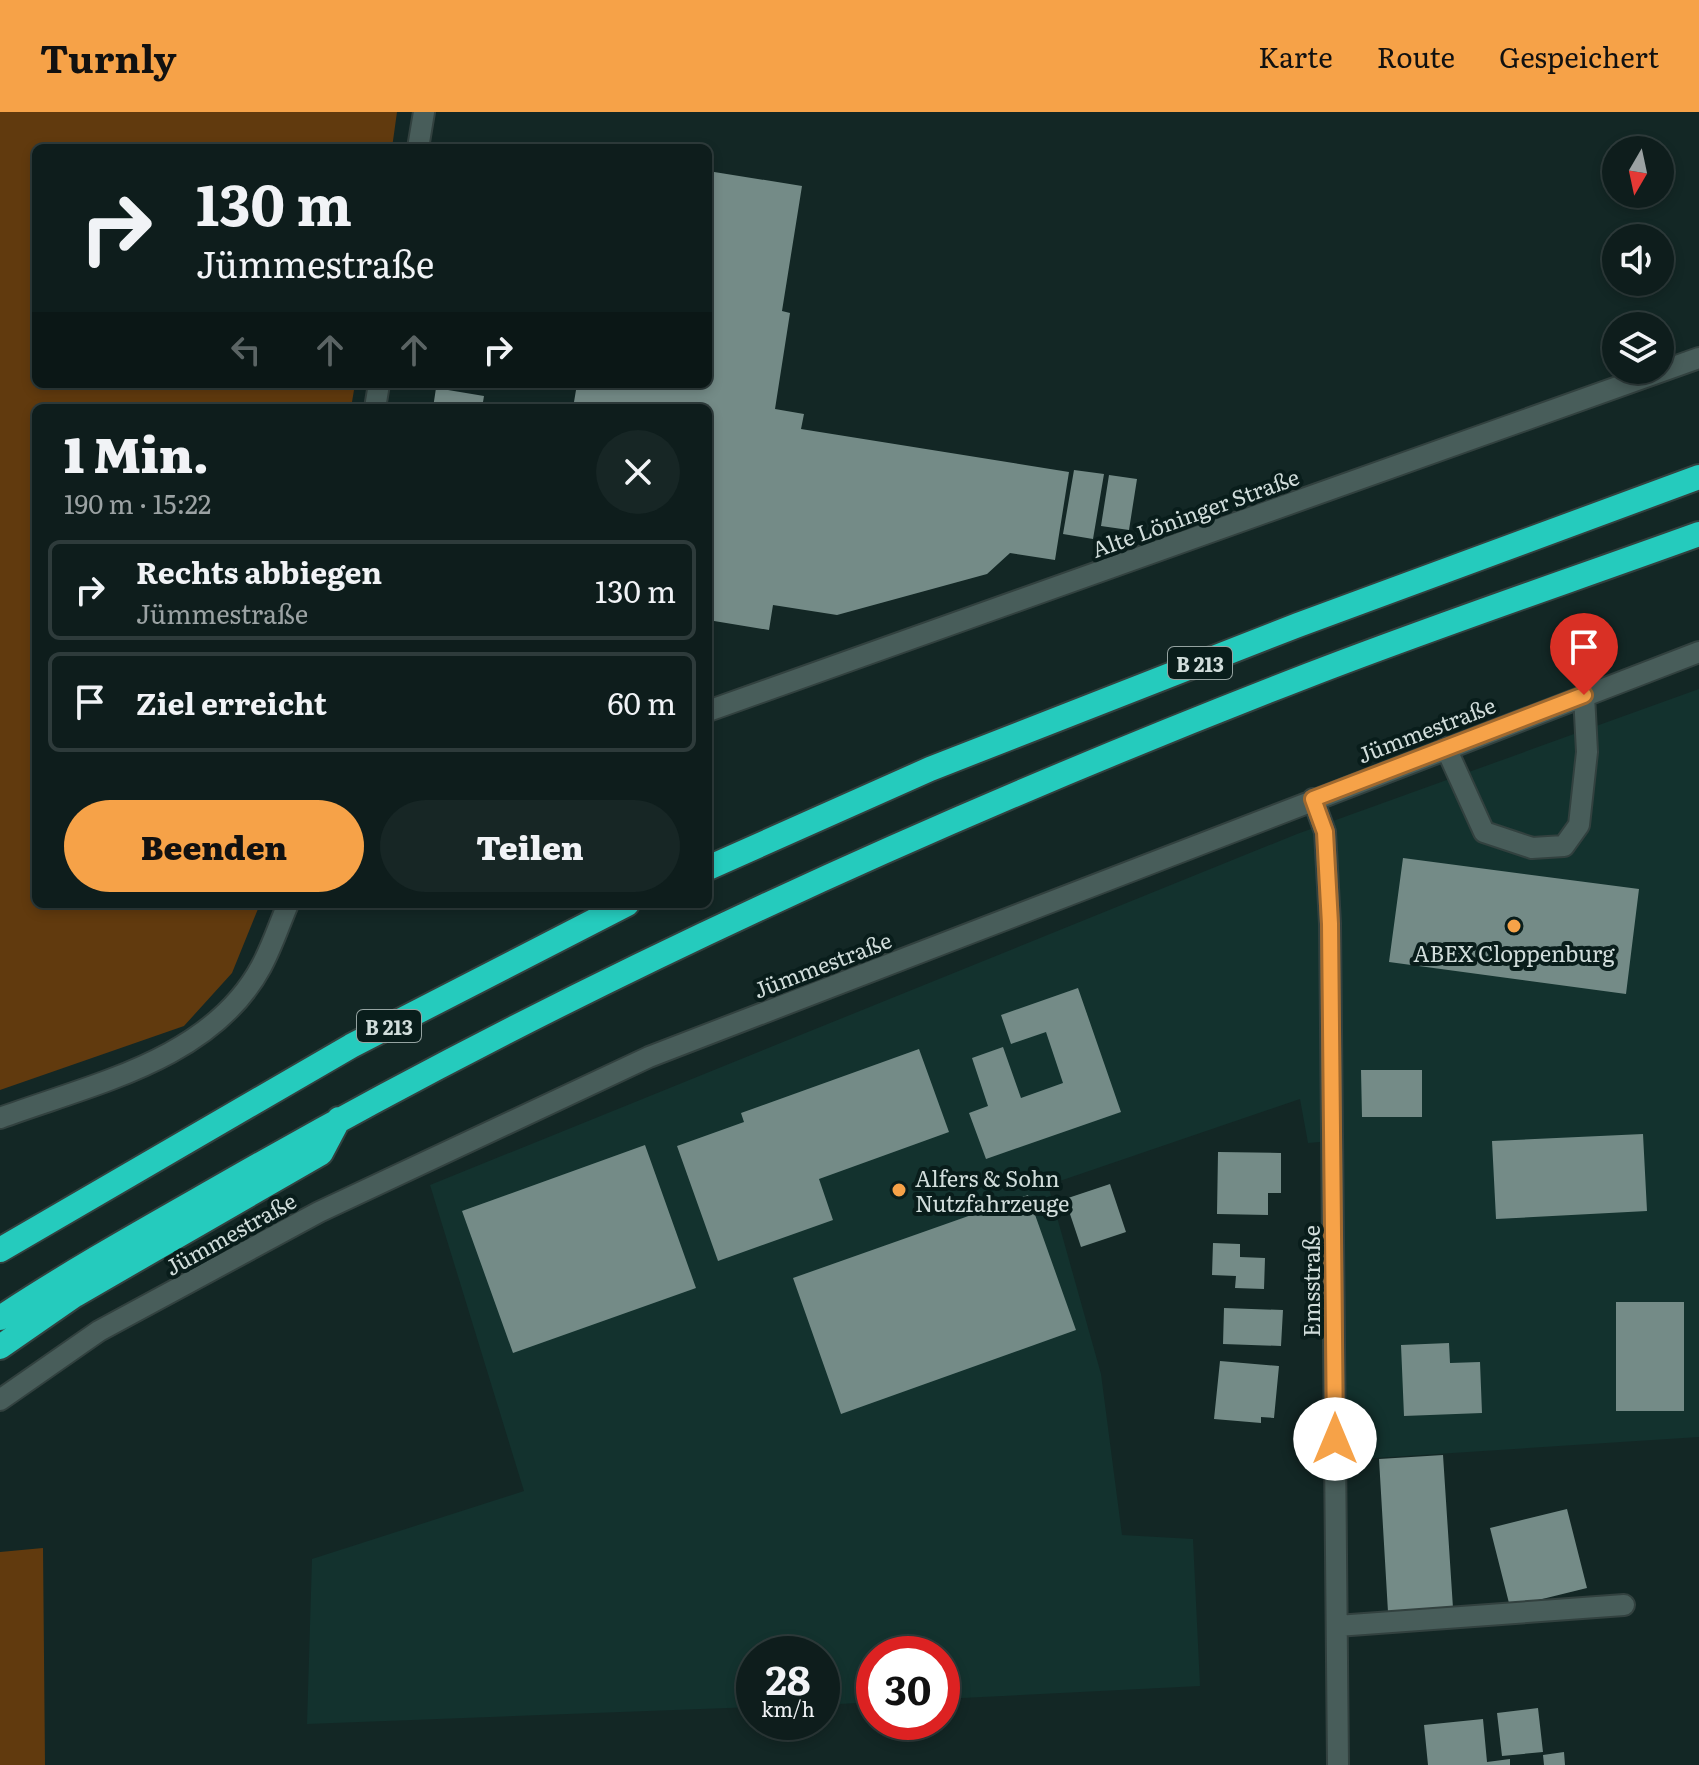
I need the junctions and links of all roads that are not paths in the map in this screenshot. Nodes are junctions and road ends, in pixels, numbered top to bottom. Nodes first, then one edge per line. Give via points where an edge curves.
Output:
1 (424, 112) edge
2 (419, 144) edge
3 (1699, 358) edge
4 (1699, 477) edge
5 (1699, 534) edge
6 (1699, 652) edge
7 (1584, 695) junction
8 (712, 710) edge
9 (1446, 748) junction
10 (1313, 799) junction
11 (712, 866) edge
12 (286, 908) edge
13 (619, 908) edge
14 (0, 1118) edge
15 (340, 1119) junction
16 (0, 1250) edge
17 (0, 1318) edge
18 (0, 1347) edge
19 (0, 1400) edge
20 (1624, 1605) dead end
21 (1337, 1626) junction
22 (1338, 1765) edge

1 - 2 street
3 - 8 street, Alte Löninger Straße
4 - 11 highway, B 213 via 989,746
5 - 15 highway, B 213 via 1313,673 1042,781 506,1029
6 - 7 street, Jümmestraße
7 - 9 street, Jümmestraße
7 - 9 street via 1587,752 1579,825 1564,846 1532,848 1484,832
9 - 10 street, Jümmestraße
10 - 19 street, Jümmestraße via 649,1057 319,1212 99,1331
10 - 21 street, Emsstraße via 1325,832 1330,924
12 - 14 street via 261,968 225,1014 175,1053
13 - 16 highway, B 213 via 351,1046
15 - 17 highway, B 213
15 - 18 highway via 321,1153 75,1295
20 - 21 street
21 - 22 street, Emsstraße

